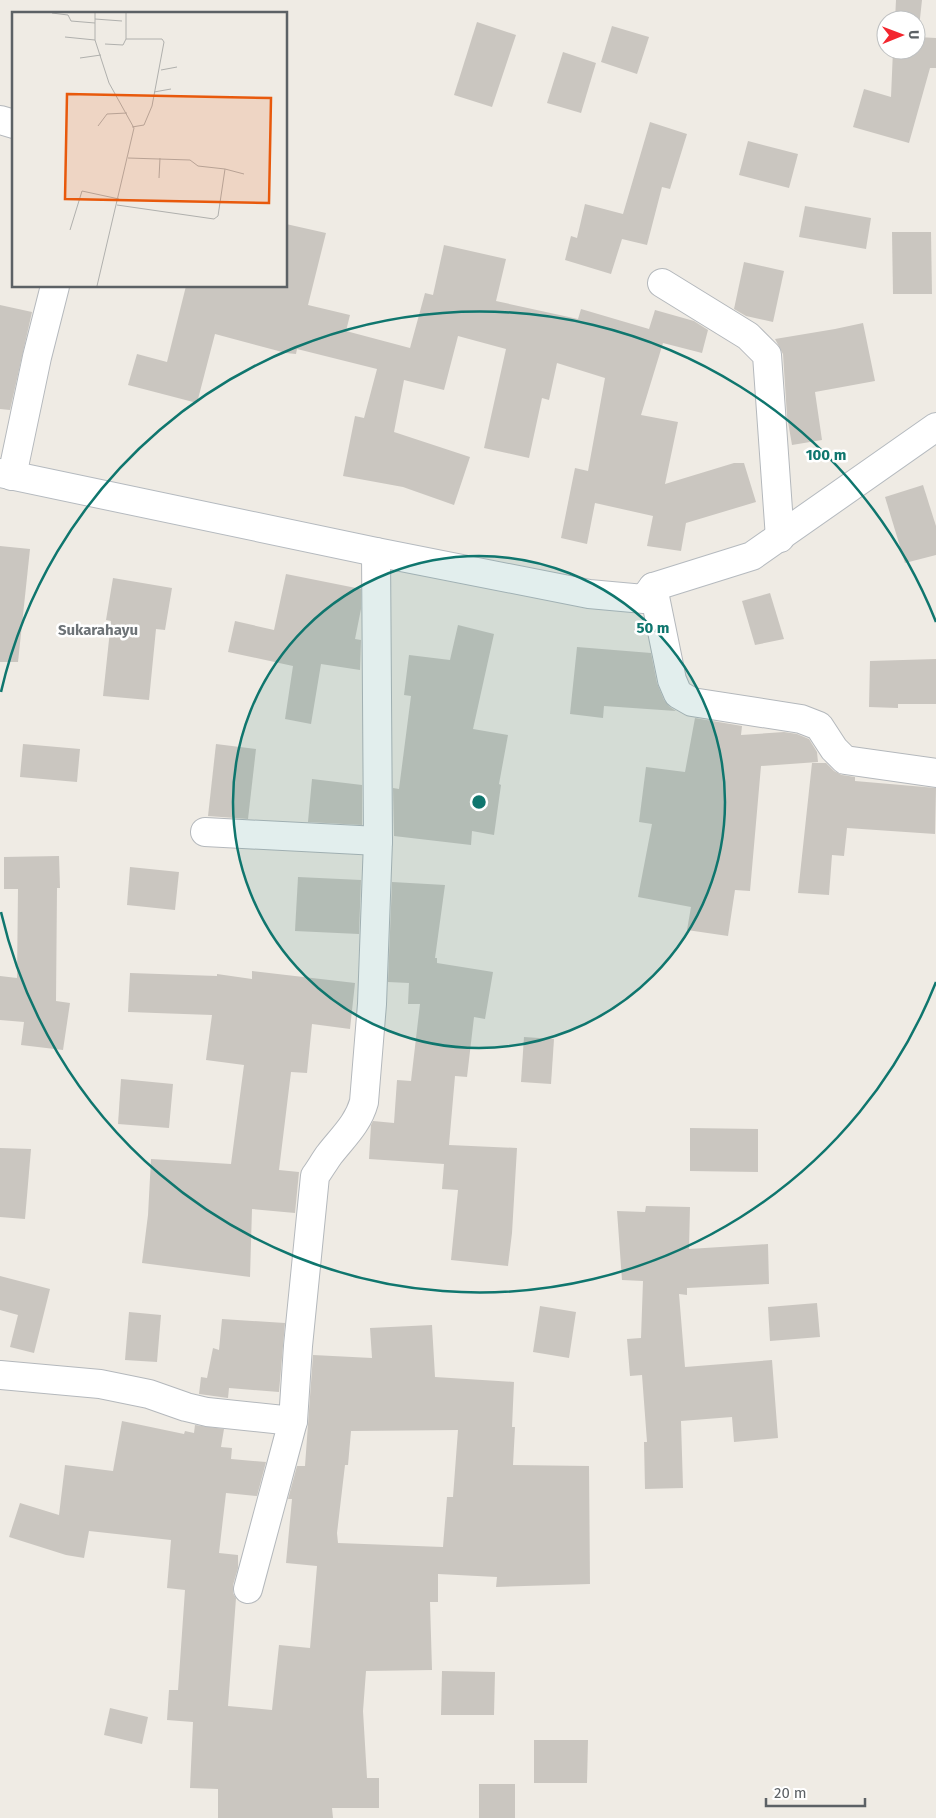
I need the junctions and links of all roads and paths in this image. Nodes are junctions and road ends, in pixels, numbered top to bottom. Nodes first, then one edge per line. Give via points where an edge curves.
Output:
1 (662, 283) dead end
2 (54, 288) edge
3 (936, 427) edge
4 (6, 475) edge
5 (780, 538) junction
6 (376, 552) junction
7 (653, 587) junction
8 (936, 772) edge
9 (205, 832) dead end
10 (378, 840) junction
11 (0, 1375) edge
12 (293, 1421) junction
13 (248, 1589) dead end

1 - 5 street via 748,336 767,355
2 - 4 street
3 - 5 street
4 - 6 street
5 - 7 street via 752,556
6 - 7 street via 589,594 644,599
6 - 10 street
7 - 8 street via 672,680 678,694 692,702 801,719 819,726 834,749 846,760
9 - 10 street
10 - 12 street via 372,1004 364,1102 351,1130 327,1157 316,1176
11 - 12 street via 100,1384 149,1394 207,1412
12 - 13 street

